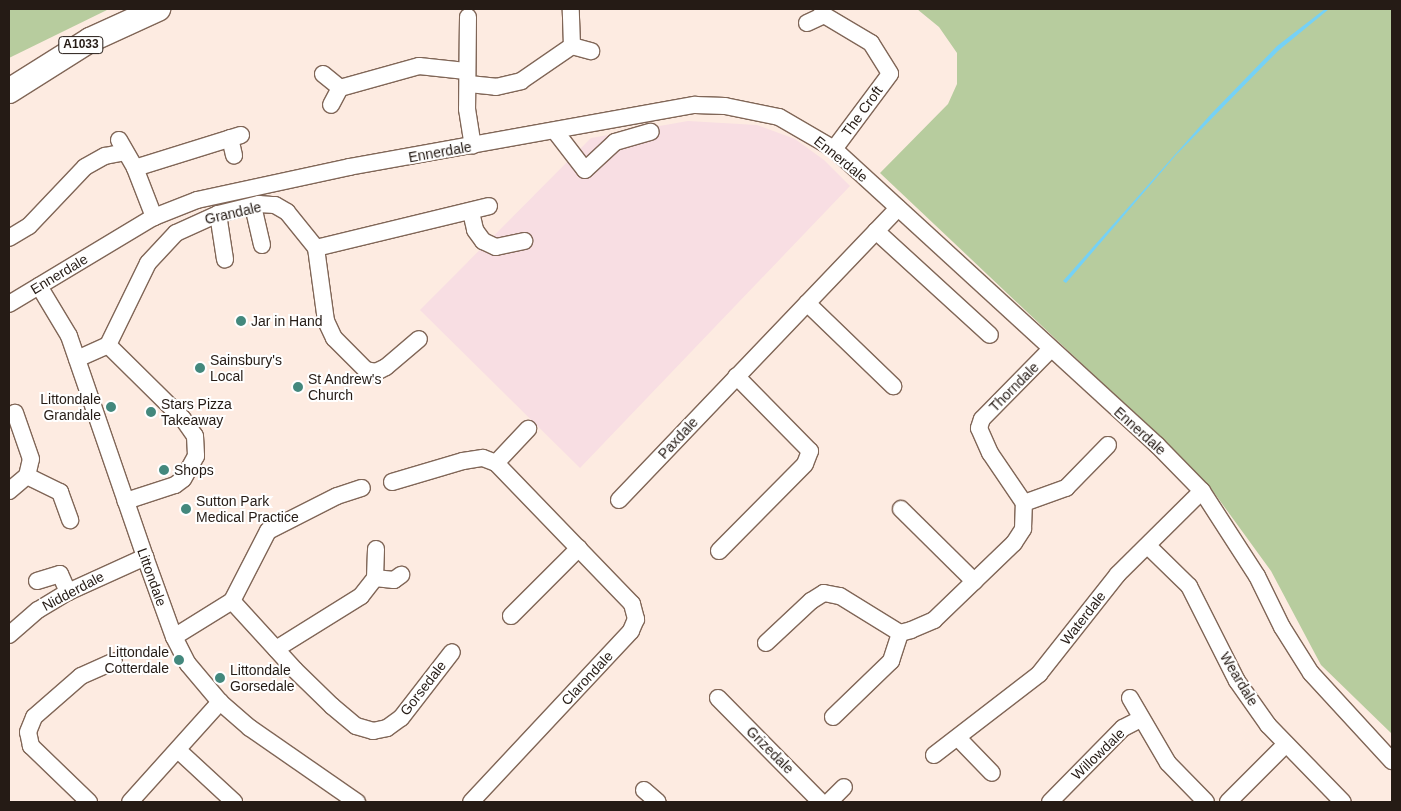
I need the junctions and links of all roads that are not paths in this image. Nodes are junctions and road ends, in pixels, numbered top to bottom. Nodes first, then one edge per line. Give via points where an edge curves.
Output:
1 (158, 9) edge
2 (571, 9) edge
3 (823, 12) edge
4 (468, 17) dead end
5 (807, 23) dead end
6 (572, 46) junction
7 (591, 51) dead end
8 (323, 74) dead end
9 (468, 77) junction
10 (340, 88) junction
11 (9, 90) edge
12 (331, 105) dead end
13 (609, 121) junction
14 (555, 131) junction
15 (651, 132) dead end
16 (616, 142) junction
17 (473, 146) junction
18 (834, 149) junction
19 (234, 156) dead end
20 (135, 168) junction
21 (253, 206) junction
22 (490, 206) dead end
23 (898, 208) junction
24 (471, 212) junction
25 (218, 214) junction
26 (154, 217) junction
27 (876, 231) junction
28 (9, 238) edge
29 (524, 241) dead end
30 (262, 245) dead end
31 (316, 248) junction
32 (224, 259) dead end
33 (39, 286) junction
34 (808, 303) junction
35 (9, 304) edge
36 (990, 335) dead end
37 (419, 339) dead end
38 (108, 345) junction
39 (1052, 350) junction
40 (77, 359) junction
41 (736, 376) junction
42 (894, 386) dead end
43 (15, 413) dead end
44 (528, 429) dead end
45 (1108, 445) dead end
46 (496, 463) junction
47 (27, 476) junction
48 (392, 482) dead end
49 (362, 488) dead end
50 (9, 491) edge
51 (1202, 492) junction
52 (619, 500) dead end
53 (126, 501) junction
54 (1024, 503) junction
55 (902, 509) dead end
56 (70, 520) dead end
57 (1149, 547) junction
58 (579, 548) junction
59 (376, 549) dead end
60 (719, 551) dead end
61 (145, 557) junction
62 (400, 575) dead end
63 (375, 578) junction
64 (37, 581) dead end
65 (974, 581) junction
66 (68, 592) junction
67 (232, 601) junction
68 (511, 616) dead end
69 (900, 633) junction
70 (9, 635) edge
71 (174, 637) junction
72 (766, 643) dead end
73 (276, 649) junction
74 (452, 652) dead end
75 (114, 661) dead end
76 (718, 698) dead end
77 (1130, 698) dead end
78 (220, 702) junction
79 (833, 717) dead end
80 (1141, 720) junction
81 (959, 739) junction
82 (1286, 744) junction
83 (179, 751) junction
84 (934, 755) dead end
85 (1392, 761) edge
86 (992, 772) dead end
87 (844, 786) dead end
88 (644, 790) dead end
89 (1059, 799) edge
90 (89, 802) edge
91 (130, 802) edge
92 (234, 802) edge
93 (356, 802) edge
94 (471, 802) edge
95 (658, 802) edge
96 (821, 802) edge
97 (829, 802) edge
98 (1206, 802) edge
99 (1228, 802) edge
100 (1343, 802) edge

1 - 11 highway, A1033 via 90,40
2 - 6 street
3 - 5 street, The Croft
3 - 18 street, The Croft via 871,44 896,72
4 - 9 street
6 - 7 street
6 - 9 street via 521,81 496,87
8 - 10 street
9 - 10 street via 418,66
9 - 17 street via 467,109
10 - 12 street
13 - 14 street, Ennerdale
13 - 16 street
13 - 18 street, Ennerdale via 695,105 725,106 779,118
14 - 16 street via 584,170
14 - 17 street, Ennerdale
15 - 16 street
17 - 26 street, Ennerdale via 273,182 197,200
18 - 23 street, Ennerdale
19 - 20 street via 235,137
20 - 26 street
20 - 28 street via 122,146 86,166 29,226
21 - 25 street, Grandale
21 - 30 street
21 - 31 street, Grandale via 275,205 287,212
22 - 24 street
23 - 27 street, Paxdale
23 - 39 street, Ennerdale
24 - 29 street via 483,241 496,247
24 - 31 street
25 - 32 street
25 - 38 street, Grandale via 195,222 159,248 148,263
26 - 33 street, Ennerdale
27 - 34 street, Paxdale
27 - 36 street
31 - 37 street via 326,321 334,338 366,370 376,372 386,367
33 - 35 street, Ennerdale
33 - 40 street, Littondale via 69,336
34 - 41 street, Paxdale
34 - 42 street
38 - 40 street
38 - 53 street via 183,418 195,436 196,456 183,479
39 - 51 street, Ennerdale via 1156,445
39 - 54 street, Thorndale via 982,419 979,428 990,453
40 - 53 street, Littondale
41 - 52 street, Paxdale
41 - 60 street via 816,453
43 - 47 street via 31,459
44 - 46 street
45 - 54 street via 1066,488
46 - 48 street via 483,458 463,461
46 - 58 street, Clarondale
47 - 50 street
47 - 56 street via 60,492
49 - 67 street via 330,499 268,531
51 - 57 street, Waterdale
51 - 85 street, Ennerdale via 1257,576 1311,673
53 - 61 street, Littondale
54 - 65 street via 1023,530 1014,543
55 - 65 street
57 - 81 street, Waterdale via 1118,574 1039,674
57 - 82 street, Weardale via 1188,586 1237,681
58 - 68 street
58 - 94 street, Clarondale via 632,604 636,619 631,631
59 - 63 street
61 - 66 street, Nidderdale
61 - 71 street, Littondale
62 - 63 street via 394,580
63 - 73 street via 361,596
64 - 66 street via 60,574
65 - 69 street via 934,620
66 - 70 street, Nidderdale via 38,610
67 - 71 street
67 - 73 street, Gorsedale
69 - 72 street via 840,596 824,593
69 - 79 street via 891,660
71 - 78 street, Littondale via 188,664
73 - 74 street, Gorsedale via 356,726 373,731 387,728 400,718
75 - 90 street via 81,676 34,717 28,732 32,746
76 - 96 street, Grizedale
77 - 80 street, Willowdale
78 - 83 street
78 - 93 street, Littondale via 250,728
80 - 89 street, Willowdale via 1123,728
80 - 98 street, Willowdale via 1168,763
81 - 84 street, Waterdale
81 - 86 street
82 - 99 street
82 - 100 street, Weardale
83 - 91 street
83 - 92 street
87 - 97 street
88 - 95 street

